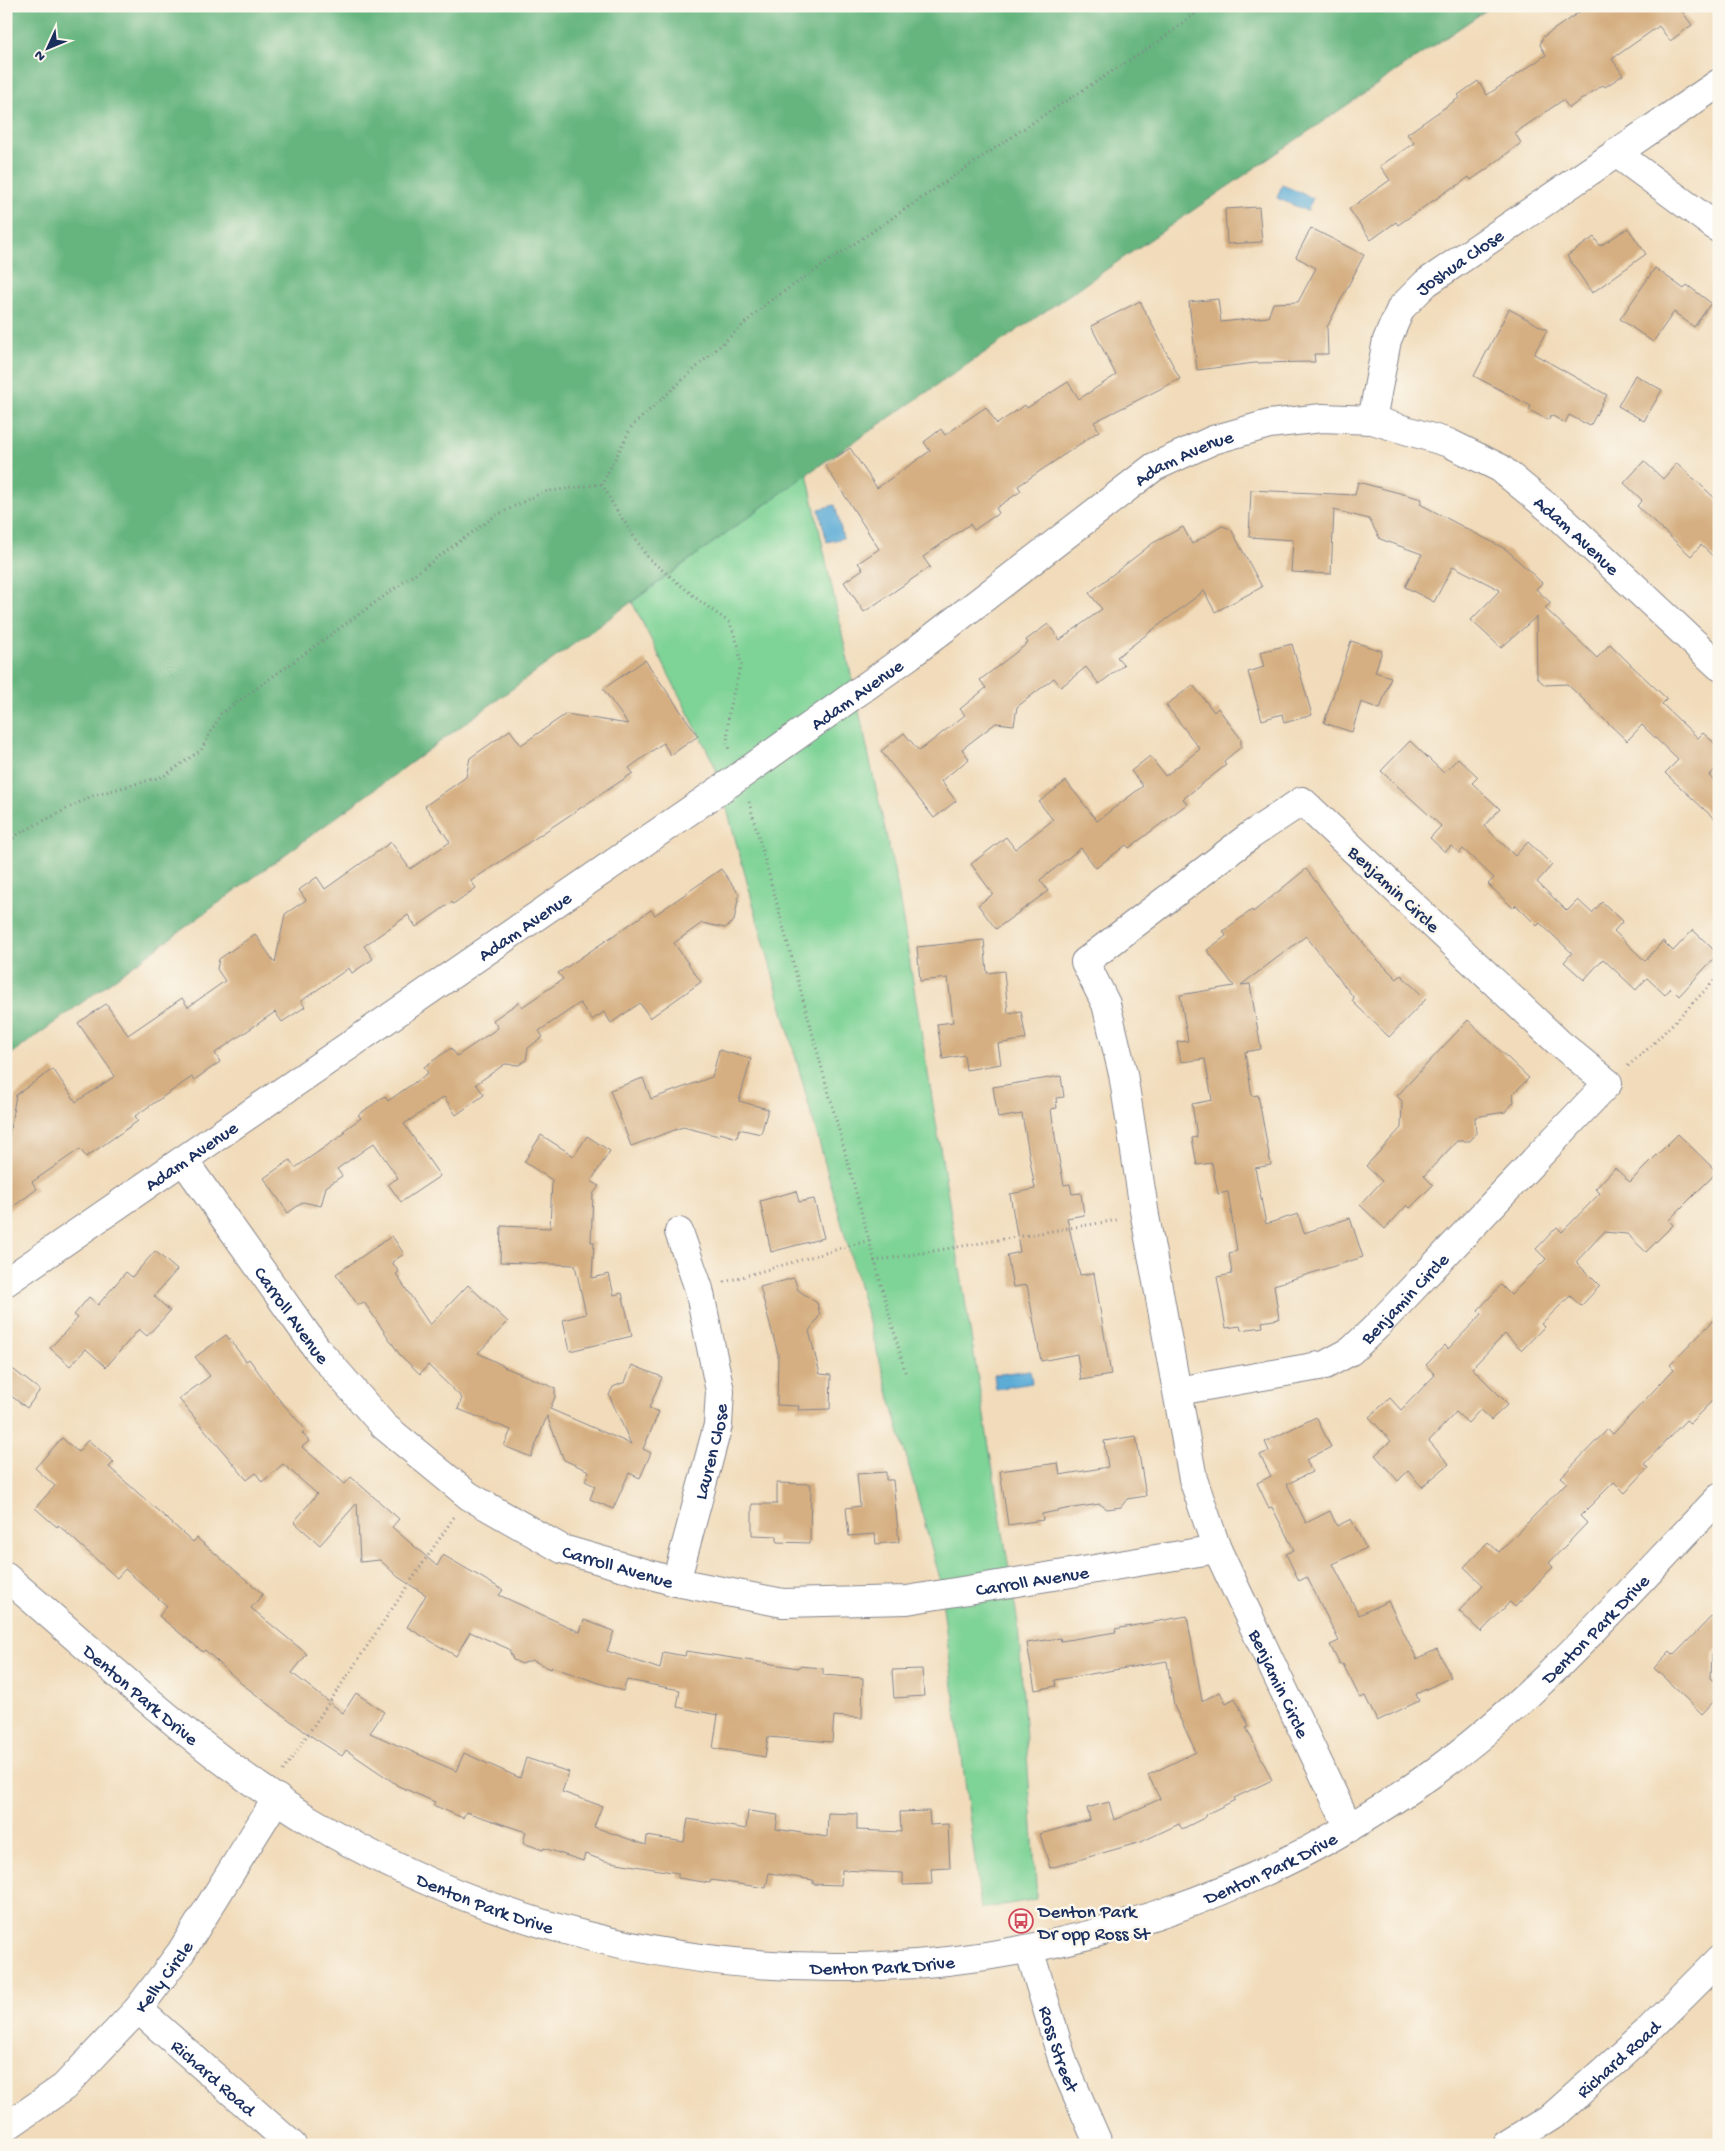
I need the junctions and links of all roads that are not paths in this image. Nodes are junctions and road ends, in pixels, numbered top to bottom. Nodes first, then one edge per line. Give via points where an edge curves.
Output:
1 (1719, 83) edge
2 (1616, 152) junction
3 (1719, 229) edge
4 (1372, 420) junction
5 (1719, 666) edge
6 (184, 1161) junction
7 (679, 1232) dead end
8 (6, 1282) edge
9 (1178, 1391) junction
10 (1719, 1498) edge
11 (1217, 1549) junction
12 (6, 1576) edge
13 (676, 1582) junction
14 (273, 1795) junction
15 (1349, 1828) junction
16 (1030, 1949) junction
17 (1719, 1960) edge
18 (138, 2010) junction
19 (8, 2121) edge
20 (292, 2145) edge
21 (1099, 2145) edge
22 (1507, 2145) edge

1 - 2 street, Joshua Close
2 - 3 street
2 - 4 street, Joshua Close via 1426,283 1401,308 1387,340
4 - 5 street, Adam Avenue via 1449,443 1500,468 1562,519
4 - 6 street, Adam Avenue via 1322,418 1269,424 1213,440 1154,467 910,655
6 - 8 street, Adam Avenue
6 - 13 street, Carroll Avenue via 317,1349 384,1426 468,1496 562,1549
7 - 13 street, Lauren Close via 699,1289 720,1391 718,1425
9 - 9 street, Benjamin Circle via 1145,1216 1123,1074 1106,1004 1085,962 1251,835 1302,801 1558,1042 1608,1083 1350,1351 1325,1365
9 - 11 street, Benjamin Circle via 1193,1479
10 - 15 street, Denton Park Drive via 1515,1706 1432,1773
11 - 13 street, Carroll Avenue via 907,1600 783,1603
11 - 15 street, Benjamin Circle
12 - 14 street, Denton Park Drive via 225,1763
14 - 16 street, Denton Park Drive via 358,1847 453,1892 563,1930 653,1950 741,1963 845,1967 926,1964
14 - 18 street, Kelly Circle via 181,1952
15 - 16 street, Denton Park Drive via 1226,1889 1135,1922
16 - 21 street, Ross Street via 1064,2065
17 - 22 street, Richard Road via 1647,2032 1553,2116
18 - 19 street, Kelly Circle via 64,2087
18 - 20 street, Richard Road

